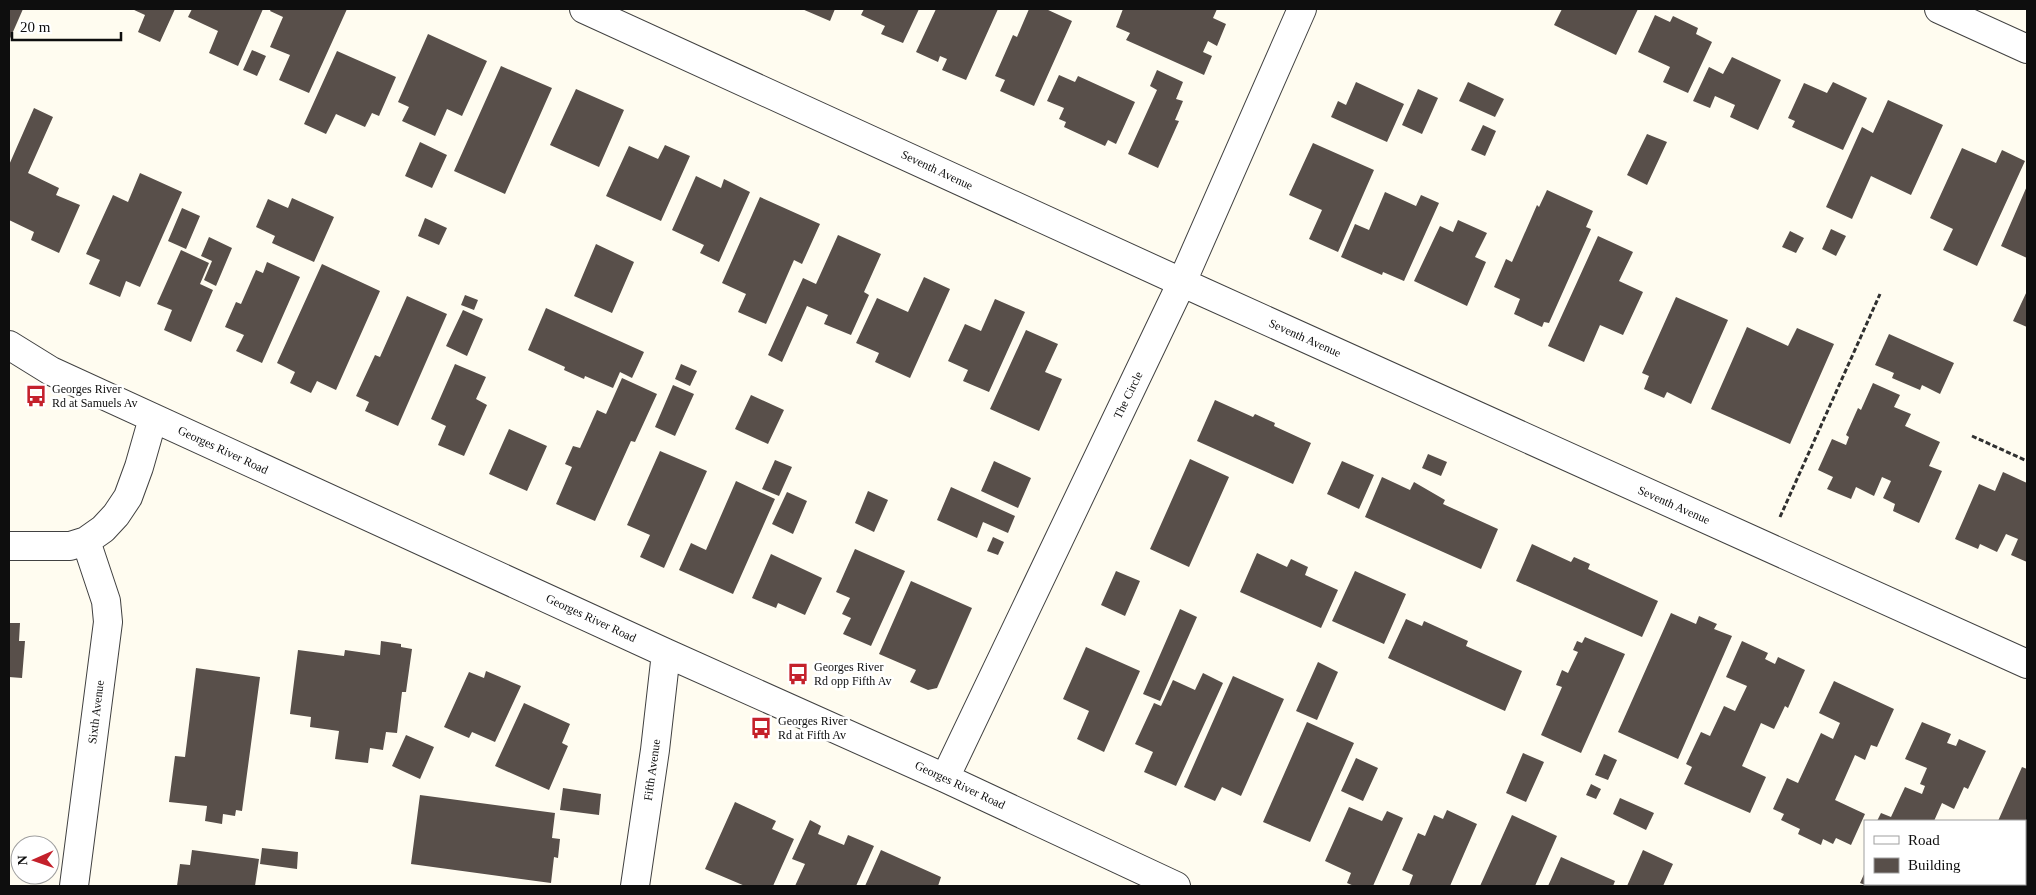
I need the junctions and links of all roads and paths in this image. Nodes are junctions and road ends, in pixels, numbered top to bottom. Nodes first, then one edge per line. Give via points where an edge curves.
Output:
1 (584, 9) edge
2 (1302, 9) edge
3 (1939, 9) edge
4 (2027, 50) edge
5 (1182, 282) junction
6 (1880, 294) dead end
7 (9, 345) edge
8 (153, 418) junction
9 (1972, 436) dead end
10 (2027, 461) edge
11 (1778, 523) dead end
12 (86, 541) junction
13 (9, 546) edge
14 (666, 653) junction
15 (2027, 664) edge
16 (945, 778) junction
17 (74, 886) edge
18 (635, 886) edge
19 (1176, 886) edge

1 - 5 street, Seventh Avenue
2 - 5 street, The Circle
3 - 4 street
5 - 15 street, Seventh Avenue
5 - 16 street, The Circle
6 - 11 path
7 - 8 street, Georges River Road via 51,371
8 - 12 street via 128,497 103,529
8 - 14 street, Georges River Road
9 - 10 path
12 - 13 street via 70,546
12 - 17 street, Sixth Avenue via 106,601 108,622
14 - 16 street, Georges River Road
14 - 18 street, Fifth Avenue
16 - 19 street, Georges River Road

